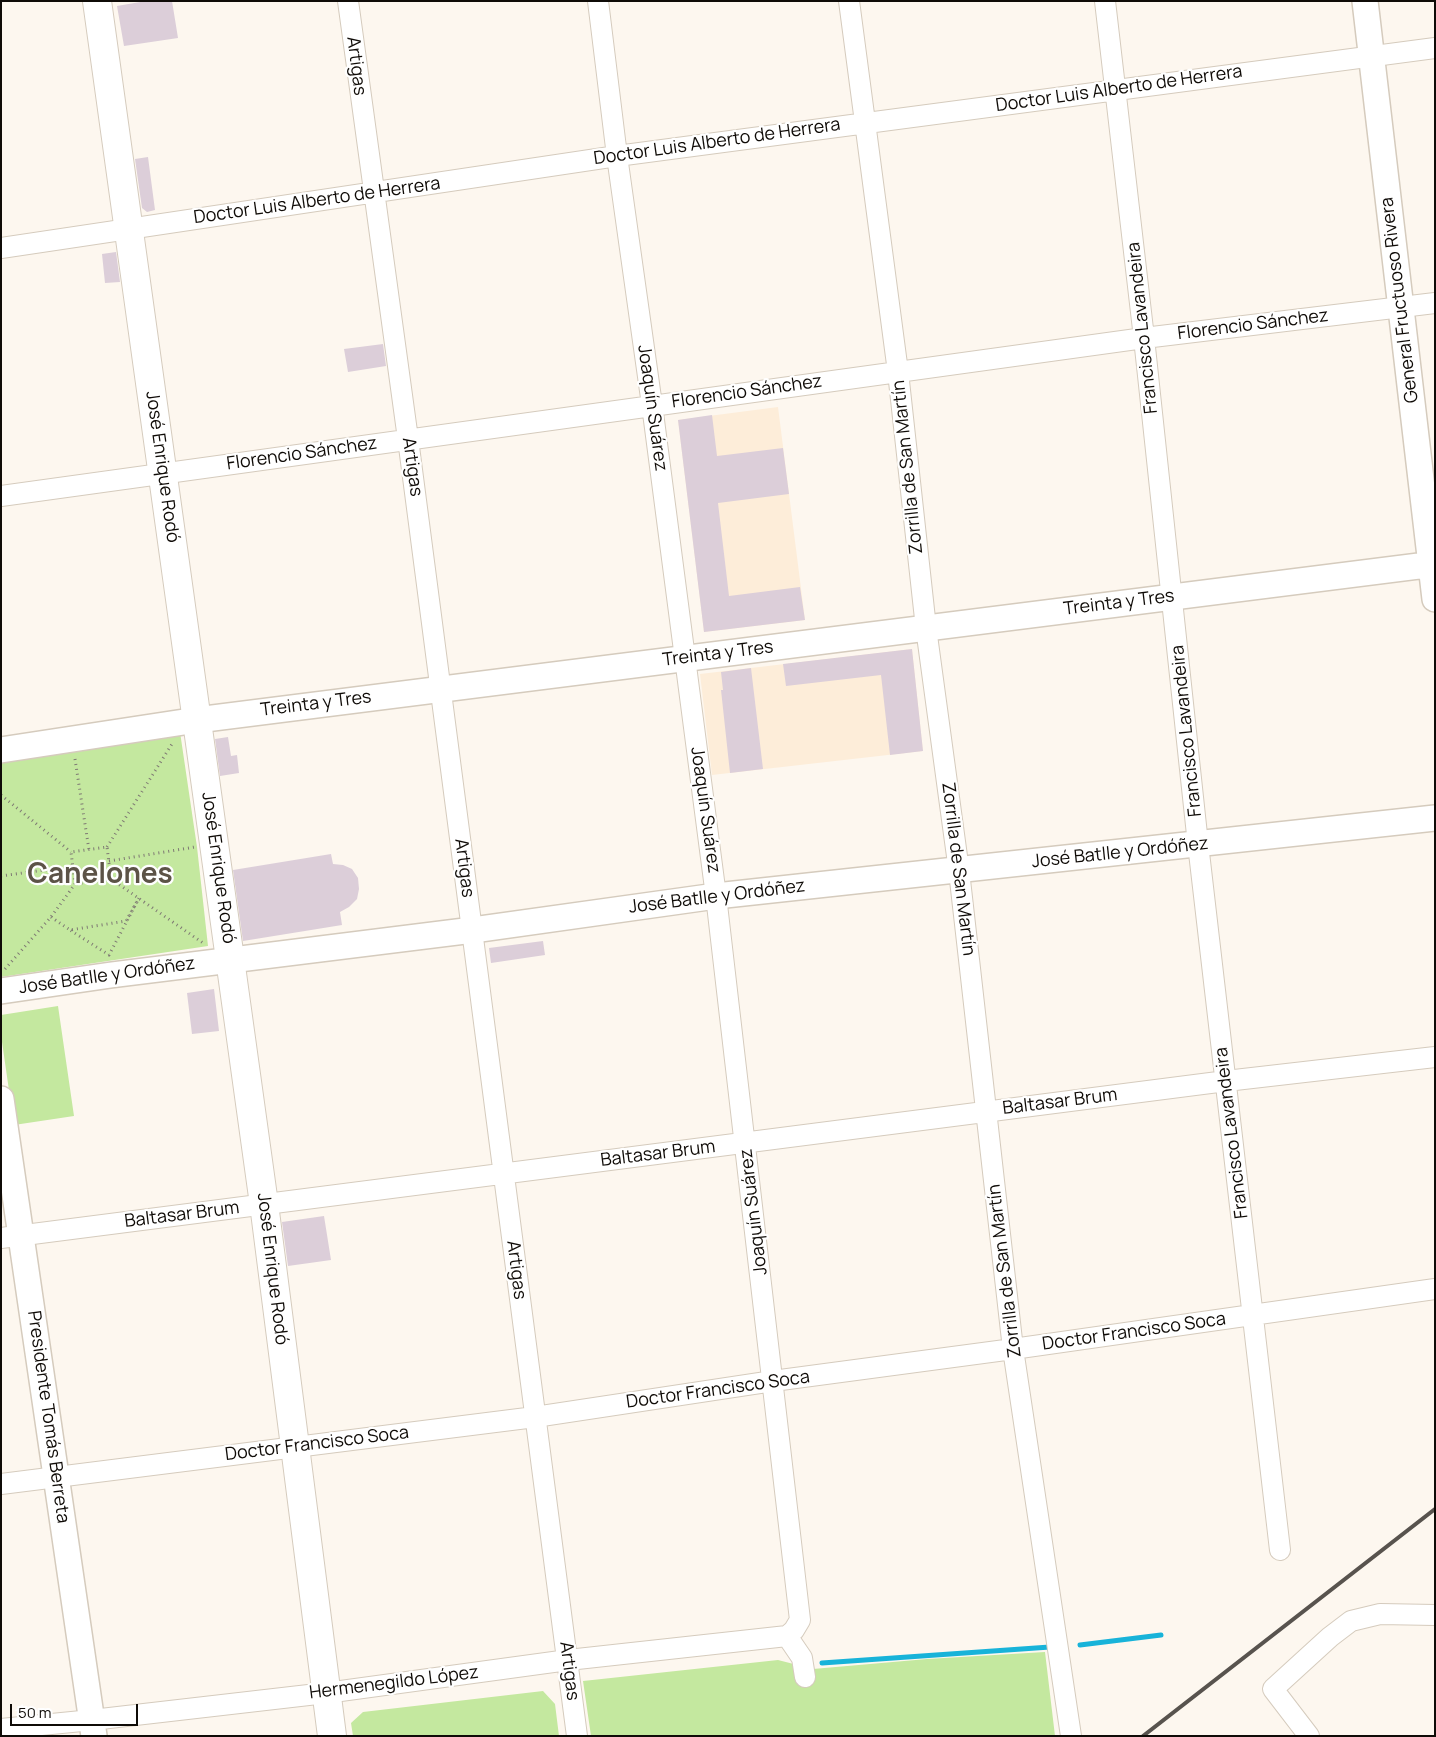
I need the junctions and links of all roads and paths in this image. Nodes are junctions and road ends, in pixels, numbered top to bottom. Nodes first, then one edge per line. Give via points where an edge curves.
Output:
1 (97, 1) edge
2 (348, 1) edge
3 (598, 1) edge
4 (849, 1) edge
5 (1105, 1) edge
6 (1366, 1) edge
7 (1435, 48) edge
8 (1372, 55) junction
9 (1115, 89) junction
10 (864, 122) junction
11 (616, 156) junction
12 (373, 193) junction
13 (128, 229) junction
14 (1, 248) edge
15 (1435, 303) edge
16 (1401, 307) junction
17 (1144, 338) junction
18 (898, 372) junction
19 (652, 405) junction
20 (408, 438) junction
21 (164, 474) junction
22 (1, 496) edge
23 (1432, 564) edge
24 (1172, 596) junction
25 (1435, 600) edge
26 (926, 628) junction
27 (685, 659) junction
28 (441, 688) junction
29 (197, 720) junction
30 (72, 739) junction
31 (1, 750) edge
32 (1, 795) edge
33 (1435, 818) edge
34 (1198, 844) junction
35 (107, 847) junction
36 (89, 850) junction
37 (71, 852) junction
38 (198, 856) dead end
39 (109, 861) junction
40 (73, 866) junction
41 (959, 871) junction
42 (1, 876) edge
43 (111, 879) junction
44 (75, 884) junction
45 (716, 896) junction
46 (139, 898) junction
47 (51, 917) junction
48 (70, 930) junction
49 (472, 930) junction
50 (207, 937) dead end
51 (199, 948) dead end
52 (219, 953) junction
53 (1, 974) edge
54 (1, 991) edge
55 (1435, 1057) edge
56 (1226, 1081) junction
57 (1, 1099) edge
58 (986, 1112) junction
59 (746, 1143) junction
60 (504, 1173) junction
61 (264, 1204) junction
62 (11, 1237) edge
63 (1435, 1289) edge
64 (1253, 1316) junction
65 (1014, 1350) junction
66 (773, 1381) junction
67 (535, 1417) junction
68 (294, 1447) junction
69 (57, 1477) junction
70 (1, 1484) edge
71 (1280, 1550) dead end
72 (1435, 1615) edge
73 (787, 1636) junction
74 (568, 1660) junction
75 (805, 1677) dead end
76 (326, 1693) junction
77 (93, 1728) edge
78 (1, 1729) edge
79 (332, 1736) edge
80 (577, 1736) edge
81 (1071, 1736) edge
82 (1309, 1736) edge

1 - 13 highway, José Enrique Rodó
2 - 12 street, Artigas
3 - 11 street, Joaquín Suárez
4 - 10 street, Zorrilla de San Martín
5 - 9 street, Francisco Lavandeira
6 - 8 street, General Fructuoso Rivera
7 - 8 street, Doctor Luis Alberto de Herrera
8 - 9 street, Doctor Luis Alberto de Herrera
8 - 16 street, General Fructuoso Rivera
9 - 10 street, Doctor Luis Alberto de Herrera
9 - 17 street, Francisco Lavandeira
10 - 11 street, Doctor Luis Alberto de Herrera
10 - 18 street, Zorrilla de San Martín
11 - 12 street, Doctor Luis Alberto de Herrera
11 - 19 street, Joaquín Suárez
12 - 13 street, Doctor Luis Alberto de Herrera
12 - 20 street, Artigas
13 - 14 street, Doctor Luis Alberto de Herrera
13 - 21 highway, José Enrique Rodó
15 - 16 street, Florencio Sánchez
16 - 17 street, Florencio Sánchez
16 - 23 street, General Fructuoso Rivera
17 - 18 street, Florencio Sánchez
17 - 24 street, Francisco Lavandeira
18 - 19 street, Florencio Sánchez
18 - 26 street, Zorrilla de San Martín
19 - 20 street, Florencio Sánchez
19 - 27 street, Joaquín Suárez
20 - 21 street, Florencio Sánchez
20 - 28 street, Artigas
21 - 22 street, Florencio Sánchez
21 - 29 highway, José Enrique Rodó
23 - 24 street, Treinta y Tres
23 - 25 street, General Fructuoso Rivera
24 - 26 street, Treinta y Tres
24 - 34 street, Francisco Lavandeira
26 - 27 street, Treinta y Tres
26 - 41 street, Zorrilla de San Martín
27 - 28 street, Treinta y Tres
27 - 45 street, Joaquín Suárez
28 - 29 street, Treinta y Tres
28 - 49 street, Artigas
29 - 30 street, Treinta y Tres
29 - 35 path via 180,732
29 - 52 highway, José Enrique Rodó
30 - 31 street, Treinta y Tres
30 - 36 path
32 - 37 path
33 - 34 street, José Batlle y Ordóñez
34 - 41 street, José Batlle y Ordóñez
34 - 56 street, Francisco Lavandeira
35 - 36 path
35 - 39 path
36 - 37 path
37 - 40 path
38 - 39 path via 196,847
39 - 43 path
40 - 42 path
40 - 44 path
41 - 45 street, José Batlle y Ordóñez
41 - 58 street, Zorrilla de San Martín
43 - 44 path
43 - 46 path
44 - 47 path
45 - 49 street, José Batlle y Ordóñez
45 - 59 street, Joaquín Suárez
46 - 48 path via 126,921
46 - 48 path via 109,955
46 - 52 path
47 - 48 path
47 - 53 path
49 - 52 street, José Batlle y Ordóñez
49 - 60 street, Artigas
50 - 52 path
51 - 52 path
52 - 54 street, José Batlle y Ordóñez via 111,975
52 - 61 highway, José Enrique Rodó
55 - 56 street, Baltasar Brum
56 - 58 street, Baltasar Brum
56 - 64 street, Francisco Lavandeira
57 - 62 street, Presidente Tomás Berreta
58 - 59 street, Baltasar Brum
58 - 65 street, Zorrilla de San Martín
59 - 60 street, Baltasar Brum
59 - 66 street, Joaquín Suárez
60 - 61 street, Baltasar Brum
60 - 67 street, Artigas
61 - 62 street, Baltasar Brum
61 - 68 highway, José Enrique Rodó
62 - 69 street, Presidente Tomás Berreta
63 - 64 street, Doctor Francisco Soca
64 - 65 street, Doctor Francisco Soca
64 - 71 street, Francisco Lavandeira
65 - 66 street, Doctor Francisco Soca
65 - 81 street, Zorrilla de San Martín
66 - 67 street, Doctor Francisco Soca
66 - 73 street, Joaquín Suárez via 800,1620
67 - 68 street, Doctor Francisco Soca
67 - 74 street, Artigas
68 - 69 street, Doctor Francisco Soca
68 - 76 highway, José Enrique Rodó
69 - 70 street, Doctor Francisco Soca
69 - 77 street, Presidente Tomás Berreta
72 - 82 street via 1380,1614 1351,1621 1273,1689
73 - 74 street, Hermenegildo López
73 - 75 street via 802,1658
74 - 76 street, Hermenegildo López
74 - 80 street, Artigas
76 - 77 street, Hermenegildo López
76 - 79 highway, José Enrique Rodó
77 - 78 street, Hermenegildo López

